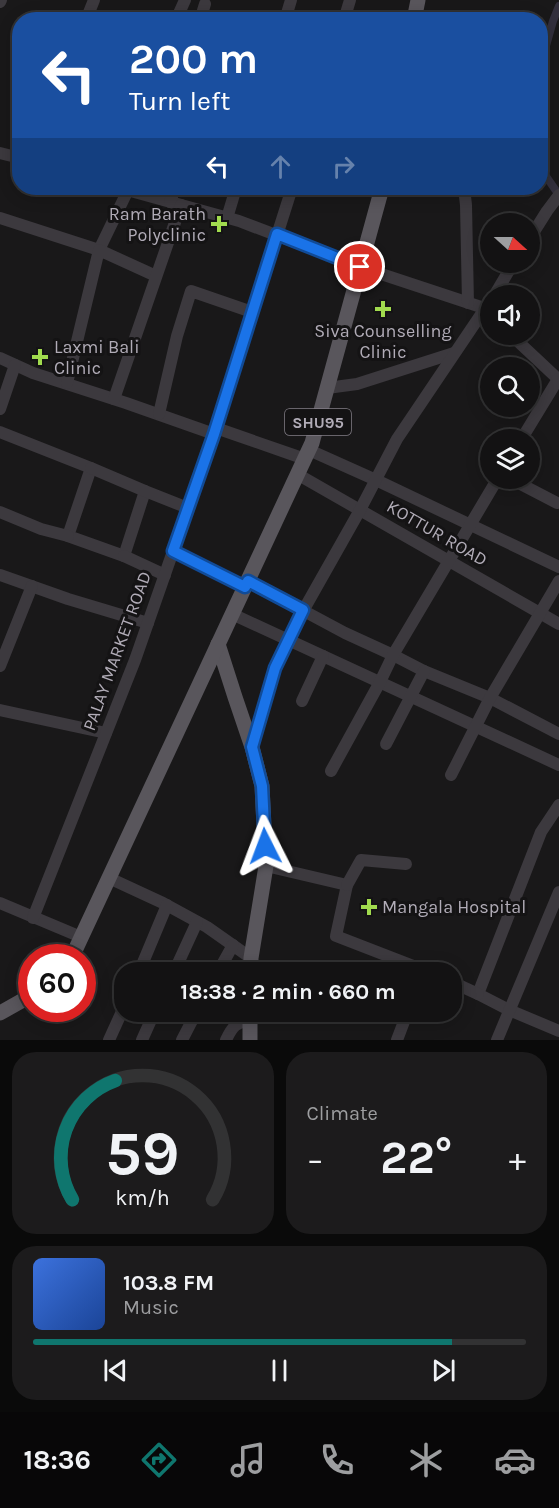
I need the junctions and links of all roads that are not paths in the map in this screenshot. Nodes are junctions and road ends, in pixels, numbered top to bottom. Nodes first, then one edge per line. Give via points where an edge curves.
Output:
1 (205, 4) dead end
2 (202, 12) edge
3 (122, 195) edge
4 (149, 195) edge
5 (175, 195) edge
6 (234, 195) edge
7 (290, 195) edge
8 (380, 195) edge
9 (465, 195) edge
10 (559, 195) edge
11 (176, 203) junction
12 (0, 218) edge
13 (227, 218) junction
14 (540, 222) edge
15 (277, 234) junction
16 (99, 250) junction
17 (360, 267) junction
18 (156, 276) junction
19 (468, 303) junction
20 (480, 307) edge
21 (252, 312) junction
22 (480, 319) edge
23 (522, 345) edge
24 (454, 353) junction
25 (0, 358) edge
26 (15, 365) junction
27 (559, 380) edge
28 (66, 384) junction
29 (327, 388) junction
30 (114, 399) junction
31 (0, 409) edge
32 (159, 414) junction
33 (528, 429) edge
34 (215, 431) junction
35 (0, 432) edge
36 (307, 455) junction
37 (91, 468) junction
38 (297, 474) junction
39 (376, 480) junction
40 (491, 489) edge
41 (530, 489) edge
42 (145, 491) junction
43 (557, 503) dead end
44 (188, 508) junction
45 (360, 510) junction
46 (0, 512) edge
47 (470, 525) junction
48 (68, 536) junction
49 (173, 551) junction
50 (124, 556) junction
51 (448, 560) junction
52 (559, 567) edge
53 (0, 575) edge
54 (165, 575) junction
55 (559, 581) edge
56 (246, 584) junction
57 (32, 586) junction
58 (303, 610) junction
59 (541, 613) junction
60 (232, 614) junction
61 (148, 623) junction
62 (559, 624) edge
63 (288, 641) junction
64 (218, 644) junction
65 (393, 655) junction
66 (323, 656) junction
67 (0, 666) edge
68 (424, 671) junction
69 (380, 682) junction
70 (410, 696) junction
71 (490, 699) junction
72 (302, 700) dead end
73 (0, 710) edge
74 (475, 726) junction
75 (106, 733) junction
76 (559, 734) edge
77 (386, 744) dead end
78 (252, 747) junction
79 (559, 765) edge
80 (331, 771) dead end
81 (451, 775) dead end
82 (559, 805) edge
83 (406, 864) dead end
84 (266, 866) junction
85 (109, 878) junction
86 (347, 885) junction
87 (559, 892) edge
88 (0, 903) edge
89 (167, 905) junction
90 (33, 918) junction
91 (197, 922) junction
92 (81, 937) junction
93 (78, 944) edge
94 (232, 945) junction
95 (143, 962) edge
96 (179, 962) edge
97 (223, 962) edge
98 (247, 962) edge
99 (250, 962) edge
100 (403, 962) edge
101 (462, 987) edge
102 (478, 994) junction
103 (18, 1002) edge
104 (4, 1008) edge
105 (509, 1010) junction
106 (117, 1022) edge
107 (150, 1022) edge
108 (191, 1022) edge
109 (240, 1022) edge
110 (250, 1022) edge
111 (404, 1022) edge
112 (559, 1031) edge
113 (109, 1040) edge
114 (141, 1040) edge
115 (182, 1040) edge
116 (226, 1040) edge
117 (250, 1040) edge
118 (397, 1040) edge
119 (497, 1040) edge

1 - 2 street
3 - 16 street
4 - 11 street
5 - 11 street
6 - 13 street
7 - 15 street, PALAY MARKET ROAD
8 - 17 main road, SHU95
9 - 19 street
10 - 14 street
11 - 13 street
11 - 18 street
12 - 16 street
13 - 15 street
15 - 17 street
15 - 21 street, PALAY MARKET ROAD
16 - 18 street
16 - 28 street
17 - 19 street
17 - 29 main road, SHU95
18 - 30 street
19 - 20 street
21 - 32 street via 191,291
21 - 34 street, PALAY MARKET ROAD
22 - 24 street
23 - 27 street
24 - 29 street via 357,384
24 - 39 street via 397,439
25 - 26 street
26 - 28 street
26 - 31 street
27 - 33 street
28 - 30 street
29 - 36 main road, SHU95
30 - 32 street
32 - 34 street
34 - 36 street
34 - 44 street, PALAY MARKET ROAD
35 - 37 street
36 - 38 main road, SHU95
36 - 39 street
37 - 42 street
37 - 48 street
38 - 45 street, KOTTUR ROAD
38 - 56 main road, SHU95
39 - 45 street
39 - 47 street
40 - 47 street
41 - 43 street
42 - 44 street
42 - 50 street
44 - 49 street, PALAY MARKET ROAD
45 - 51 street, KOTTUR ROAD
45 - 58 street
46 - 48 street
47 - 51 street
47 - 52 street
48 - 50 street
49 - 54 street, PALAY MARKET ROAD
49 - 56 street
50 - 54 street
51 - 59 street, KOTTUR ROAD
51 - 65 street
53 - 57 street
54 - 61 street, PALAY MARKET ROAD
55 - 59 street
56 - 58 street
56 - 60 main road, SHU95
57 - 61 street
57 - 67 street
58 - 63 street
58 - 65 street
59 - 62 street, KOTTUR ROAD
59 - 71 street
60 - 63 street
60 - 64 main road, SHU95
61 - 75 street, PALAY MARKET ROAD
63 - 66 street
63 - 78 street via 275,668
64 - 78 main road
64 - 85 main road, SHU95
65 - 68 street
65 - 69 street
66 - 69 street
66 - 72 street
68 - 70 street
68 - 71 street
69 - 70 street
69 - 80 street
70 - 74 street
70 - 77 street
71 - 74 street
71 - 76 street
73 - 75 street
74 - 79 street
74 - 81 street
75 - 90 street, PALAY MARKET ROAD
78 - 84 main road via 262,786
82 - 102 street via 541,832
83 - 86 street via 361,860
84 - 86 street
84 - 99 main road
85 - 89 street
85 - 92 main road, SHU95
86 - 100 street via 336,936
87 - 105 street
88 - 90 street
89 - 91 street
89 - 95 street
90 - 92 street
91 - 94 street
91 - 96 street
92 - 93 main road, SHU95
94 - 97 street
94 - 98 street
101 - 102 street
102 - 105 street
103 - 104 main road
105 - 112 street
105 - 119 street
106 - 113 street
107 - 114 street
108 - 115 street
109 - 116 street
110 - 117 main road
111 - 118 street

